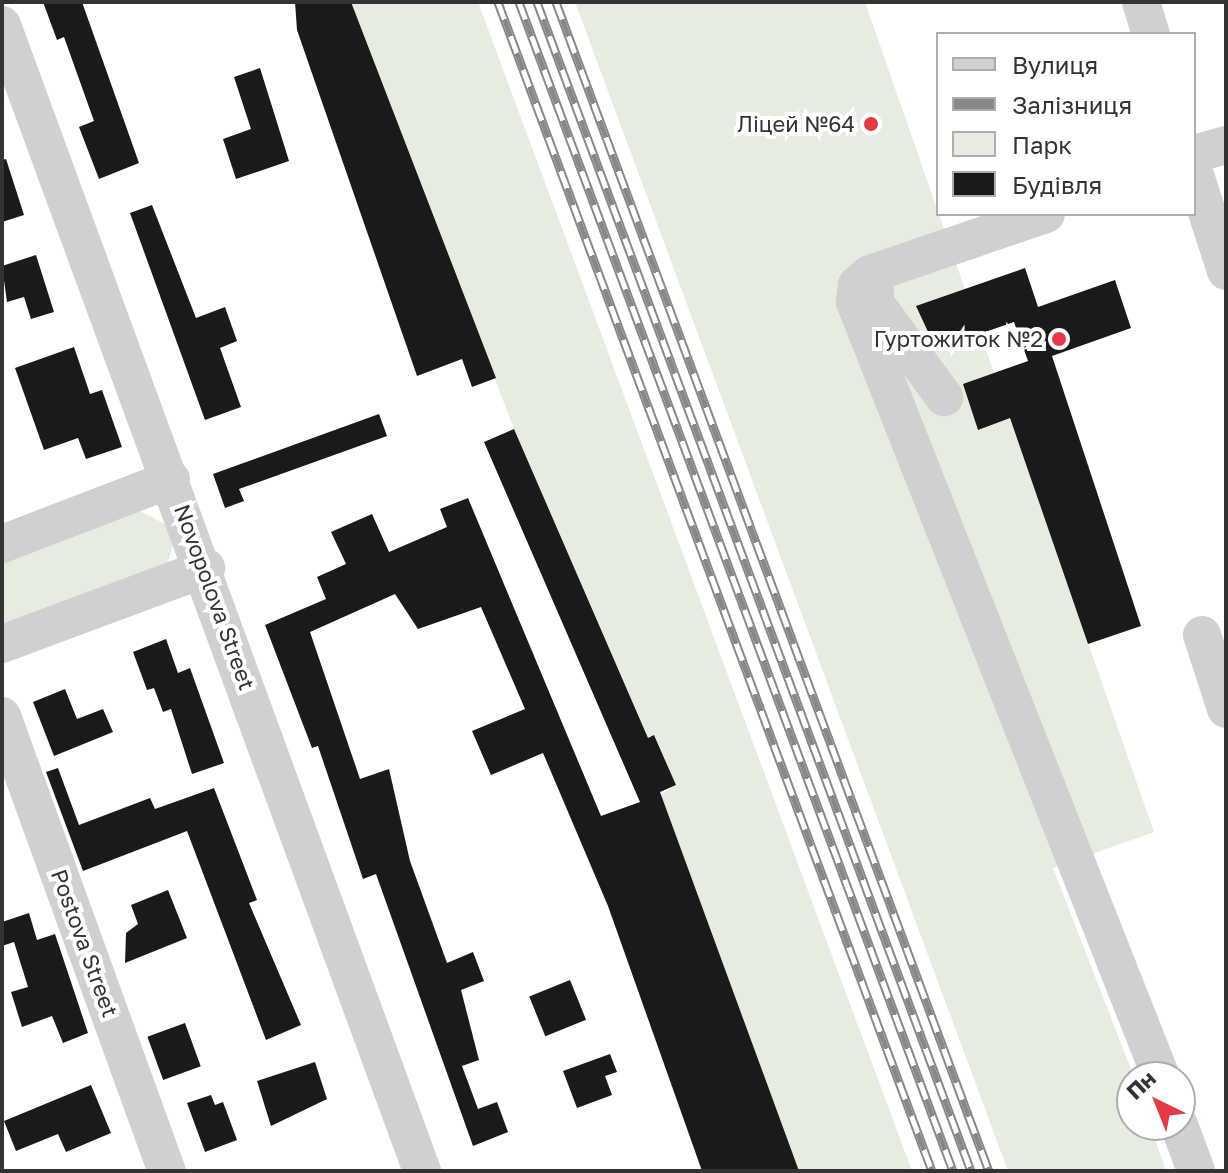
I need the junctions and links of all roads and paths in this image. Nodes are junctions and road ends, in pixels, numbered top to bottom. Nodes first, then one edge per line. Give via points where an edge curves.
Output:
1 (1141, 2) edge
2 (2, 25) edge
3 (1150, 32) edge
4 (1226, 145) edge
5 (1196, 153) edge
6 (1196, 178) edge
7 (1040, 216) edge
8 (889, 268) junction
9 (1226, 271) edge
10 (944, 397) dead end
11 (171, 479) junction
12 (2, 544) edge
13 (206, 568) junction
14 (1202, 635) dead end
15 (2, 644) edge
16 (1226, 709) edge
17 (2, 716) edge
18 (1155, 1061) edge
19 (1185, 1141) edge
20 (167, 1171) edge
21 (422, 1171) edge
22 (1196, 1171) edge

1 - 3 street
2 - 11 street, Novopolova Street
4 - 5 street
6 - 9 street
7 - 8 street
8 - 10 street via 875,285 875,303
8 - 18 street via 857,285 855,302
11 - 12 street
11 - 13 street, Novopolova Street
13 - 15 street
13 - 21 street, Novopolova Street
14 - 16 street
17 - 20 street, Postova Street
19 - 22 street

